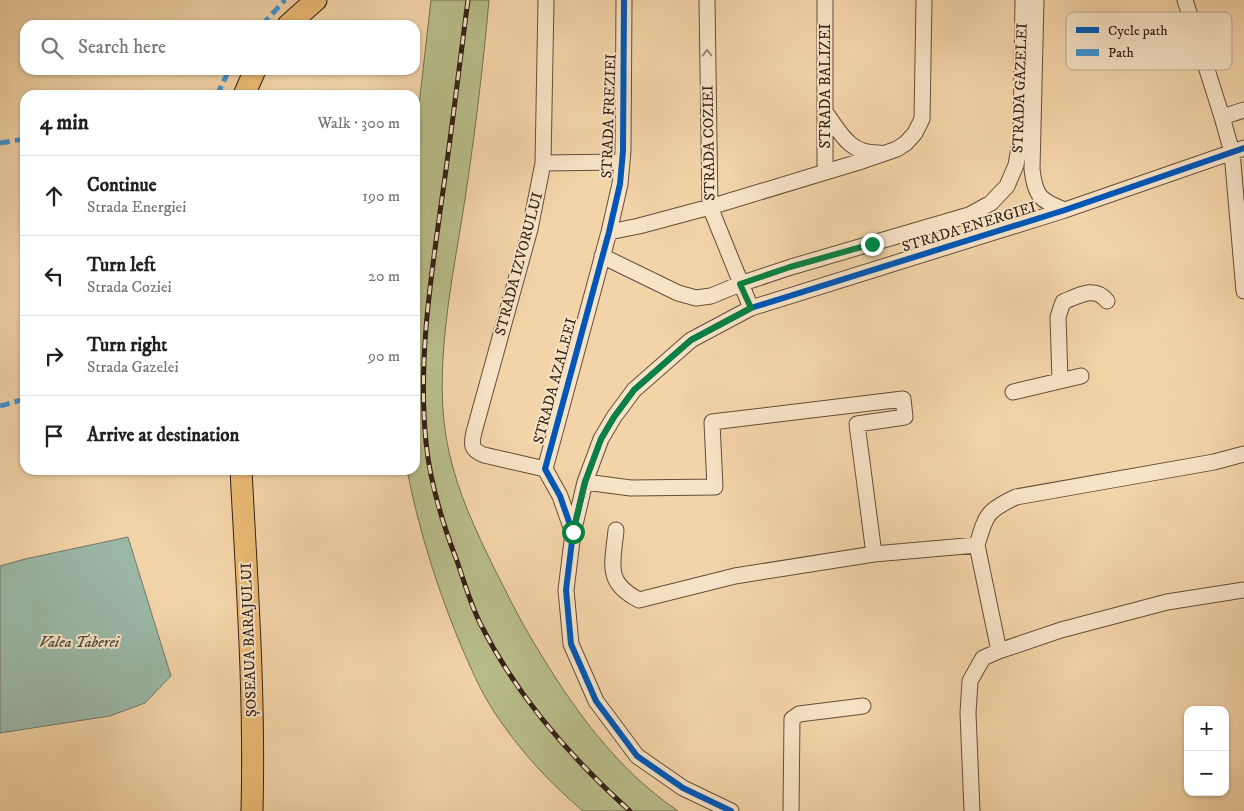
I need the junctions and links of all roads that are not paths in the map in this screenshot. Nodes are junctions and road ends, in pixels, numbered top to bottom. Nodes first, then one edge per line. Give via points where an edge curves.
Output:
1 (316, 0) edge
2 (546, 0) edge
3 (624, 0) edge
4 (707, 0) edge
5 (825, 0) edge
6 (924, 0) edge
7 (1023, 0) edge
8 (1036, 0) edge
9 (1186, 0) edge
10 (1190, 12) edge
11 (294, 20) edge
12 (1208, 70) edge
13 (254, 75) edge
14 (246, 90) edge
15 (1244, 110) edge
16 (826, 113) junction
17 (1222, 117) junction
18 (1238, 150) edge
19 (883, 153) junction
20 (622, 162) junction
21 (544, 163) junction
22 (825, 172) junction
23 (620, 184) junction
24 (710, 206) junction
25 (1065, 210) junction
26 (639, 226) junction
27 (609, 232) junction
28 (602, 256) junction
29 (740, 284) junction
30 (1244, 291) edge
31 (1107, 301) dead end
32 (751, 308) junction
33 (1081, 376) dead end
34 (1060, 381) junction
35 (1014, 392) dead end
36 (1244, 454) edge
37 (545, 469) junction
38 (241, 475) edge
39 (585, 482) junction
40 (616, 530) dead end
41 (573, 532) junction
42 (977, 546) junction
43 (874, 554) junction
44 (1244, 590) edge
45 (999, 650) junction
46 (863, 706) dead end
47 (252, 811) edge
48 (731, 811) edge
49 (791, 811) edge
50 (972, 811) edge

1 - 11 highway
2 - 21 street, STRADA IZVORULUI
3 - 20 street, STRADA FREZIEI
24 -> 4 street, STRADA COZIEI
5 - 16 street, STRADA BALIZEI
6 - 19 street via 922,119 906,143
7 - 29 street, STRADA GAZELEI via 1021,136 1016,165 1007,186 991,203 969,215
8 - 25 street, STRADA GAZELEI via 1034,184 1038,196
9 - 10 street
12 - 17 street
13 - 14 highway
15 - 17 street
16 - 19 street via 845,140 860,151
16 - 22 street, STRADA BALIZEI
17 - 18 street
18 - 25 street, STRADA ENERGIEI
18 - 30 street
19 - 22 street
20 - 21 street
20 - 23 street, STRADA FREZIEI
21 - 37 street, STRADA IZVORULUI via 530,229 472,447 484,456
22 - 24 street
23 - 26 street via 625,218
23 - 27 street, STRADA FREZIEI
24 - 26 street
24 - 29 street, STRADA COZIEI
25 - 32 street, STRADA ENERGIEI
26 - 27 street
27 - 28 street, STRADA AZALEEI
28 - 29 street, STRADA GAZELEI via 696,298 711,296
28 - 37 street, STRADA AZALEEI
29 - 32 street, STRADA COZIEI
31 - 34 street via 1102,294 1094,292 1063,302 1058,317
32 - 39 street, STRADA ENERGIEI via 691,340 634,390 601,439
33 - 34 street
34 - 35 street
36 - 42 street via 1016,497 999,505 985,518
37 - 41 street via 560,496
38 - 47 highway, ȘOSEAUA BARAJULUI via 251,662
39 - 41 street, STRADA ENERGIEI
39 - 43 street via 631,488 715,487 712,422 903,399 905,417 856,424
40 - 43 street via 612,574 621,589 639,600 735,576
41 - 48 street, STRADA ENERGIEI via 566,590 571,644 596,701 637,756 683,788
42 - 43 street
42 - 45 street
44 - 45 street via 1167,602
45 - 50 street via 982,658 970,682
46 - 49 street via 799,714 792,719

